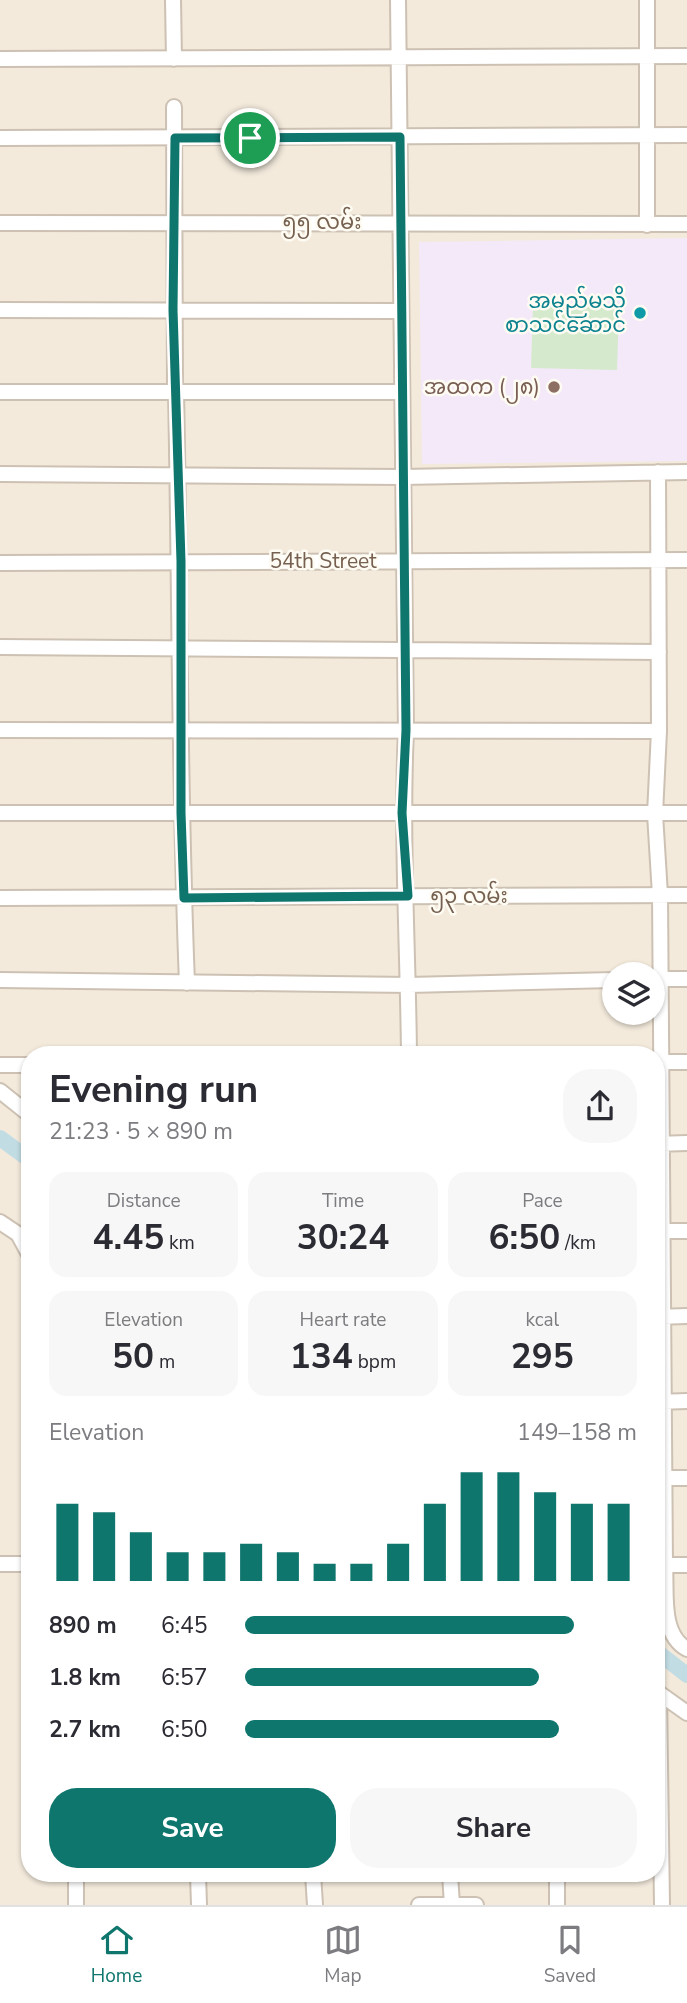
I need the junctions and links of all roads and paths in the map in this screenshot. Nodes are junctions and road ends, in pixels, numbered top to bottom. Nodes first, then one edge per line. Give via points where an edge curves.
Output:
1 (173, 0) edge
2 (398, 0) edge
3 (647, 0) edge
4 (687, 56) edge
5 (647, 57) junction
6 (398, 58) junction
7 (0, 59) edge
8 (174, 59) junction
9 (174, 107) dead end
10 (648, 135) junction
11 (687, 135) edge
12 (400, 137) junction
13 (0, 138) edge
14 (175, 138) junction
15 (175, 221) junction
16 (0, 223) edge
17 (401, 223) junction
18 (687, 224) edge
19 (647, 225) junction
20 (0, 310) edge
21 (173, 310) junction
22 (401, 311) junction
23 (0, 392) edge
24 (401, 392) junction
25 (176, 393) junction
26 (658, 471) junction
27 (687, 472) edge
28 (0, 474) edge
29 (178, 475) junction
30 (403, 477) junction
31 (687, 560) edge
32 (181, 561) junction
33 (405, 561) junction
34 (658, 561) junction
35 (0, 563) edge
36 (0, 647) edge
37 (182, 648) junction
38 (405, 651) junction
39 (659, 652) junction
40 (0, 730) edge
41 (406, 730) junction
42 (182, 731) junction
43 (659, 731) junction
44 (0, 813) edge
45 (181, 813) junction
46 (402, 813) junction
47 (687, 813) edge
48 (655, 814) junction
49 (660, 895) junction
50 (687, 895) edge
51 (408, 896) junction
52 (0, 898) edge
53 (184, 898) junction
54 (658, 962) edge
55 (665, 979) edge
56 (687, 979) edge
57 (0, 980) edge
58 (602, 980) edge
59 (187, 983) junction
60 (409, 985) junction
61 (658, 1025) edge
62 (410, 1046) edge
63 (659, 1046) edge
64 (665, 1062) edge
65 (687, 1062) edge
66 (0, 1065) edge
67 (21, 1065) edge
68 (0, 1091) edge
69 (21, 1108) edge
70 (687, 1143) edge
71 (665, 1144) edge
72 (0, 1222) edge
73 (665, 1231) edge
74 (687, 1231) edge
75 (21, 1240) edge
76 (687, 1316) edge
77 (665, 1317) edge
78 (687, 1401) edge
79 (665, 1402) edge
80 (665, 1478) edge
81 (687, 1478) edge
82 (0, 1564) edge
83 (21, 1564) edge
84 (665, 1565) edge
85 (687, 1565) edge
86 (665, 1599) edge
87 (686, 1648) edge
88 (665, 1697) edge
89 (687, 1713) edge
90 (76, 1882) edge
91 (198, 1882) edge
92 (314, 1882) edge
93 (451, 1882) edge
94 (557, 1882) edge
95 (662, 1882) edge
96 (452, 1904) edge
97 (76, 1905) edge
98 (199, 1905) edge
99 (315, 1905) edge
100 (419, 1905) edge
101 (476, 1905) edge
102 (557, 1905) edge
103 (662, 1905) edge

1 - 8 street
2 - 6 street
3 - 5 street
4 - 5 street
5 - 6 street
5 - 10 street
6 - 8 street
6 - 12 street
7 - 8 street
9 - 14 street
10 - 11 street
10 - 12 street
10 - 19 street
12 - 14 street
12 - 17 street
13 - 14 street
14 - 15 street
15 - 16 street, ၅၅ လမ်း
15 - 17 street, ၅၅ လမ်း
15 - 21 street
17 - 19 street, ၅၅ လမ်း
17 - 22 street
18 - 19 street, ၅၅ လမ်း
20 - 21 street
21 - 22 street
21 - 25 street
22 - 24 street
23 - 25 street
24 - 25 street
24 - 30 street
25 - 29 street
26 - 27 street
26 - 30 street
26 - 34 street
28 - 29 street
29 - 30 street
29 - 32 street
30 - 33 street
31 - 34 street, 54th Street
32 - 33 street, 54th Street
32 - 35 street, 54th Street
32 - 37 street
33 - 34 street, 54th Street
33 - 38 street
34 - 39 street
36 - 37 street
37 - 38 street
37 - 42 street
38 - 39 street
38 - 41 street
39 - 43 street
40 - 42 street
41 - 42 street
41 - 43 street
41 - 46 street
42 - 45 street
43 - 48 street
44 - 45 street
45 - 46 street
45 - 53 street
46 - 48 street
46 - 51 street
47 - 48 street
48 - 49 street
49 - 50 street, ၅၃ လမ်း
49 - 51 street, ၅၃ လမ်း
49 - 54 street
51 - 53 street, ၅၃ လမ်း
51 - 60 street
52 - 53 street, ၅၃ လမ်း
53 - 59 street
55 - 56 street
57 - 59 street
58 - 60 street
59 - 60 street
60 - 62 street
61 - 63 street
64 - 65 street
66 - 67 street
68 - 69 street
70 - 71 street
72 - 75 street
73 - 74 street
76 - 77 street
78 - 79 street
80 - 81 street
82 - 83 street
84 - 85 street
86 - 87 street via 674,1640
88 - 89 street
90 - 97 street
91 - 98 street
92 - 99 street
93 - 96 street
94 - 102 street
95 - 103 street
96 - 100 street
96 - 101 street

